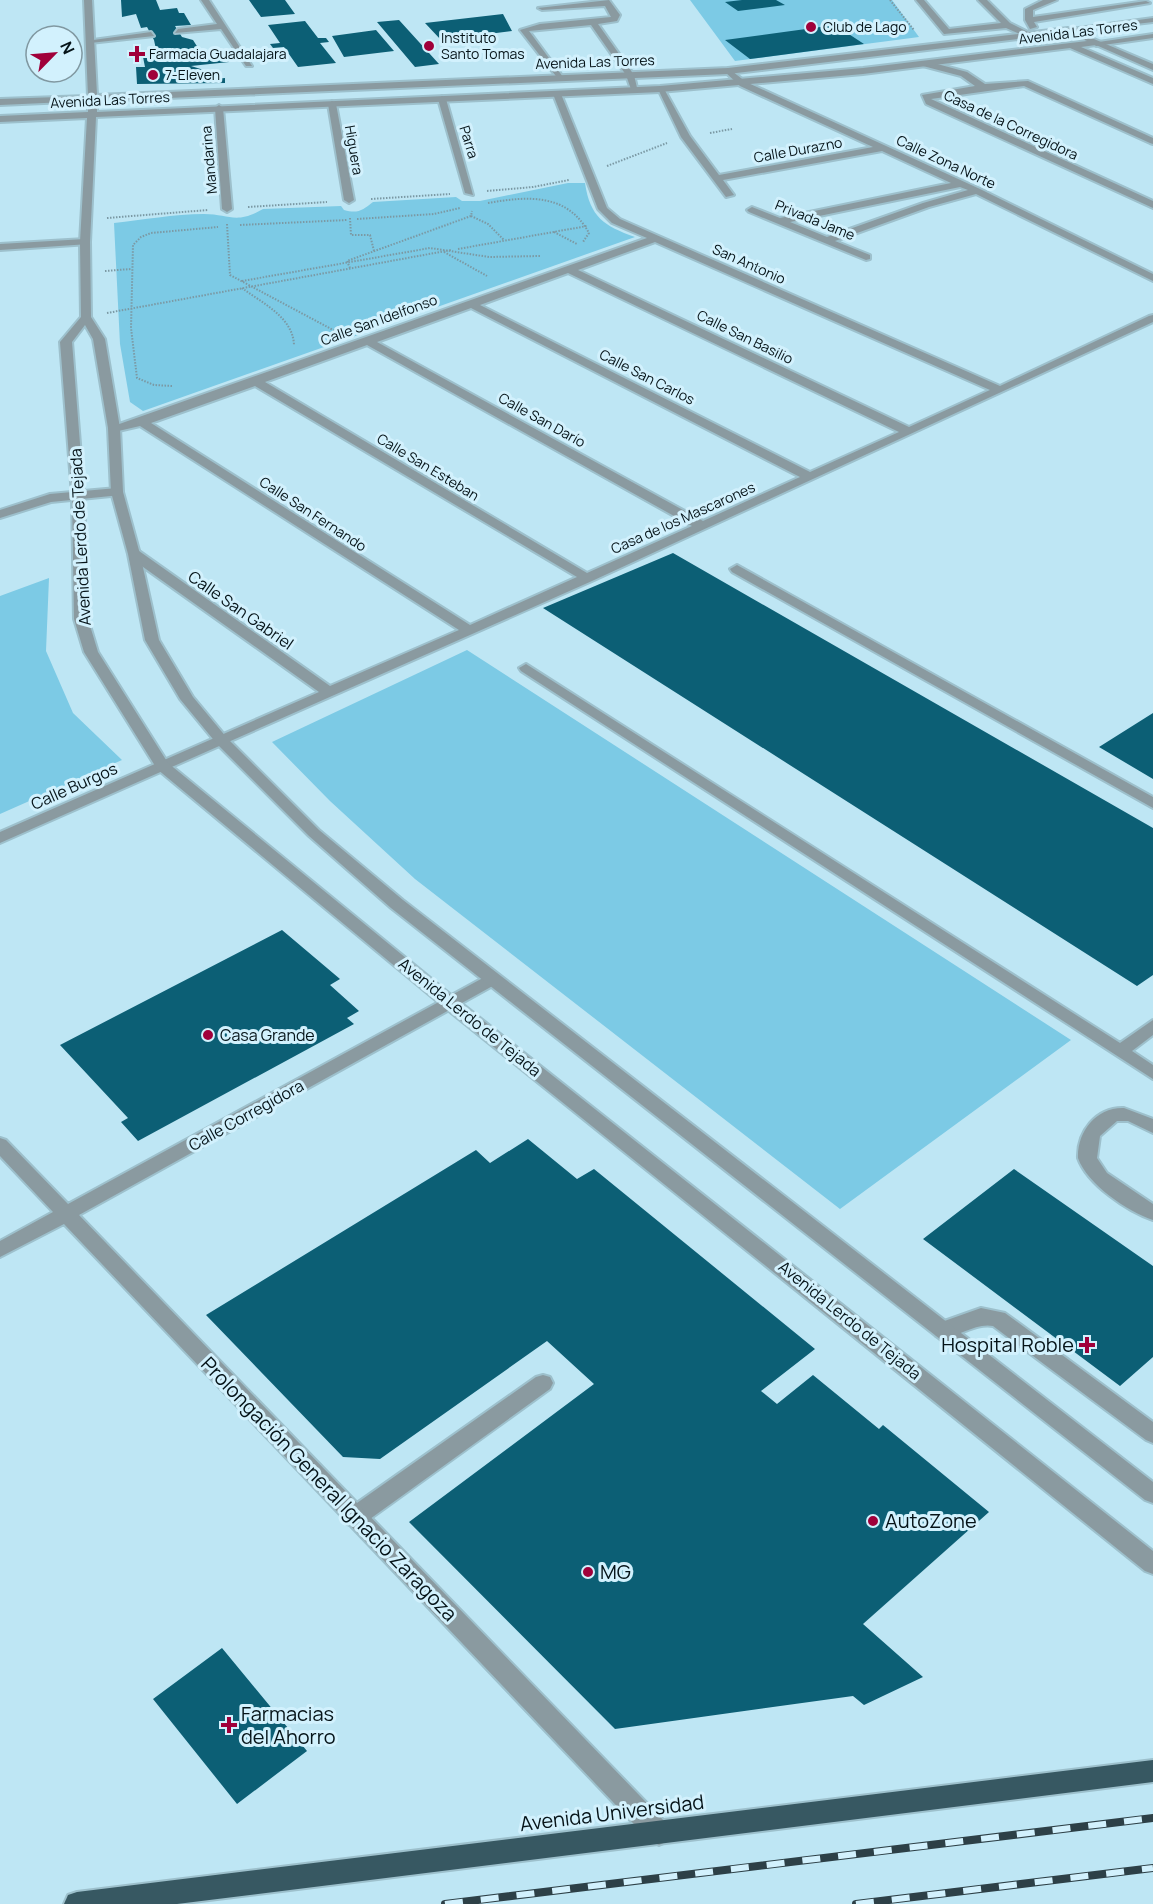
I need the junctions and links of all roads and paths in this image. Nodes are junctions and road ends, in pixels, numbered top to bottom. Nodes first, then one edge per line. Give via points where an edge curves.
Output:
1 (88, 0) edge
2 (205, 0) edge
3 (890, 0) edge
4 (920, 0) edge
5 (982, 0) edge
6 (1053, 0) edge
7 (606, 1) edge
8 (1147, 3) edge
9 (542, 8) dead end
10 (1029, 20) junction
11 (1153, 20) edge
12 (593, 22) junction
13 (1007, 25) junction
14 (222, 26) junction
15 (1068, 30) junction
16 (178, 31) dead end
17 (947, 32) junction
18 (1044, 33) junction
19 (151, 34) dead end
20 (1030, 35) junction
21 (918, 36) dead end
22 (1153, 36) edge
23 (90, 40) junction
24 (1096, 43) junction
25 (948, 45) junction
26 (1073, 46) junction
27 (958, 60) junction
28 (249, 64) dead end
29 (926, 64) junction
30 (1153, 67) edge
31 (728, 70) junction
32 (964, 74) junction
33 (630, 75) junction
34 (559, 77) junction
35 (1153, 81) edge
36 (743, 84) junction
37 (983, 87) junction
38 (660, 89) junction
39 (635, 90) junction
40 (557, 94) junction
41 (93, 98) junction
42 (442, 99) junction
43 (0, 102) edge
44 (332, 104) junction
45 (219, 108) junction
46 (92, 113) junction
47 (0, 118) edge
48 (686, 137) junction
49 (1153, 141) edge
50 (884, 148) junction
51 (588, 173) junction
52 (717, 178) junction
53 (959, 184) junction
54 (977, 191) junction
55 (470, 193) joint
56 (729, 195) dead end
57 (906, 196) junction
58 (349, 200) joint
59 (926, 205) junction
60 (1153, 205) edge
61 (472, 206) junction
62 (227, 209) joint
63 (752, 210) dead end
64 (471, 216) junction
65 (350, 220) junction
66 (780, 221) junction
67 (616, 222) junction
68 (228, 225) junction
69 (238, 225) dead end
70 (586, 226) junction
71 (654, 239) junction
72 (828, 240) junction
73 (505, 241) junction
74 (85, 242) junction
75 (0, 247) edge
76 (574, 248) dead end
77 (454, 250) junction
78 (374, 251) junction
79 (443, 252) junction
80 (544, 255) dead end
81 (866, 257) dead end
82 (348, 263) junction
83 (350, 268) junction
84 (568, 270) junction
85 (1153, 278) edge
86 (242, 281) junction
87 (251, 286) junction
88 (242, 288) junction
89 (511, 290) junction
90 (471, 304) junction
91 (129, 309) junction
92 (86, 317) junction
93 (1153, 318) edge
94 (367, 341) junction
95 (287, 350) dead end
96 (255, 381) junction
97 (178, 387) dead end
98 (1000, 390) junction
99 (142, 422) junction
100 (114, 428) junction
101 (909, 432) junction
102 (810, 477) junction
103 (117, 492) junction
104 (78, 495) junction
105 (0, 514) edge
106 (702, 526) junction
107 (134, 554) junction
108 (737, 568) dead end
109 (587, 578) junction
110 (468, 630) junction
111 (526, 668) dead end
112 (329, 692) junction
113 (222, 741) junction
114 (162, 766) junction
115 (1153, 803) edge
116 (0, 838) edge
117 (492, 979) junction
118 (450, 1003) junction
119 (1153, 1026) edge
120 (1120, 1052) junction
121 (1153, 1073) edge
122 (1153, 1127) edge
123 (0, 1145) edge
124 (1153, 1213) edge
125 (66, 1214) junction
126 (0, 1250) edge
127 (943, 1330) junction
128 (543, 1383) dead end
129 (1153, 1434) edge
130 (1153, 1494) edge
131 (355, 1516) junction
132 (1153, 1564) edge
133 (1153, 1771) edge
134 (659, 1833) junction
135 (77, 1904) edge

1 - 23 street
2 - 14 street
3 - 21 path
4 - 17 street
5 - 13 street
6 - 10 street via 1029,9
7 - 9 street
7 - 12 street via 616,15 614,19
8 - 10 street
10 - 18 street
11 - 15 street, Avenida Las Torres
12 - 33 street
12 - 34 street via 524,30
13 - 17 street
13 - 20 street
14 - 16 street
14 - 28 street
15 - 18 street, Avenida Las Torres
15 - 24 street
17 - 25 street
18 - 20 street, Avenida Las Torres
18 - 26 street
19 - 23 street
20 - 25 street, Avenida Las Torres
22 - 24 street, Avenida Las Torres
23 - 41 street
24 - 26 street, Avenida Las Torres
24 - 30 street
25 - 31 street, Avenida Las Torres
26 - 27 street, Avenida Las Torres
26 - 35 street
27 - 29 street, Avenida Las Torres
27 - 32 street
29 - 32 street
29 - 36 street, Avenida Las Torres
31 - 33 street, Avenida Las Torres
31 - 36 street, Calle Zona Norte
32 - 37 street
33 - 34 street, Avenida Las Torres
33 - 39 street
34 - 41 street, Avenida Las Torres
36 - 38 street, Avenida Las Torres
36 - 50 street, Calle Zona Norte
37 - 49 street, Casa de la Corregidora via 1019,82
37 - 60 street, Casa de la Corregidora via 925,99
38 - 39 street, Avenida Las Torres
38 - 48 street
39 - 40 street, Avenida Las Torres
40 - 42 street, Avenida Las Torres
40 - 51 street, San Antonio
41 - 43 street, Avenida Las Torres
41 - 46 street
42 - 44 street, Avenida Las Torres
42 - 55 street, Parra
44 - 45 street, Avenida Las Torres
44 - 58 street, Higuera
45 - 46 street, Avenida Las Torres
45 - 62 street, Mandarina
46 - 47 street, Avenida Las Torres
46 - 74 street
48 - 51 path
48 - 52 street
50 - 52 street, Calle Durazno
50 - 53 street, Calle Zona Norte
51 - 67 street, San Antonio via 603,209
52 - 56 street
53 - 54 street, Calle Zona Norte
53 - 57 street
54 - 59 street
54 - 85 street, Calle Zona Norte
55 - 61 path
57 - 59 street
57 - 66 street
58 - 65 path
59 - 72 street
61 - 64 path
61 - 65 path via 434,214
61 - 70 path via 507,199 541,200 574,210
62 - 68 path
63 - 66 street, Privada Jame
64 - 73 path via 488,224
64 - 78 path
65 - 69 path
65 - 78 path via 351,235 370,235
66 - 72 street, Privada Jame
67 - 70 path
67 - 71 street, San Antonio
68 - 86 path via 230,275
68 - 91 path via 141,237 133,245
70 - 73 path
70 - 76 path via 589,233 581,246
71 - 84 street, Calle San Idelfonso
71 - 98 street, San Antonio
72 - 81 street, Privada Jame
73 - 77 path
74 - 75 street
74 - 92 street
77 - 79 path
77 - 80 path via 514,258
77 - 82 path via 430,248
78 - 82 path
79 - 83 path
79 - 89 path
82 - 83 path
82 - 86 path
83 - 87 path
84 - 89 street, Calle San Idelfonso
84 - 101 street, Calle San Basilio
86 - 87 path
87 - 88 path
87 - 94 path via 346,337
88 - 91 path
88 - 95 path via 284,321 295,344
89 - 90 street, Calle San Idelfonso
90 - 94 street, Calle San Idelfonso
90 - 102 street, Calle San Carlos
91 - 92 path
91 - 97 path via 137,378 154,386
92 - 100 street via 99,339
92 - 104 street, Avenida Lerdo de Tejada via 66,342
93 - 98 street, Casa de los Mascarones
94 - 96 street, Calle San Idelfonso
94 - 106 street, Calle San Darío
96 - 99 street, Calle San Idelfonso
96 - 109 street, Calle San Esteban
98 - 101 street, Casa de los Mascarones
99 - 100 street, Calle San Idelfonso
99 - 110 street, Calle San Fernando
100 - 103 street
101 - 102 street, Casa de los Mascarones
102 - 106 street, Casa de los Mascarones
103 - 104 street
103 - 107 street
104 - 105 street via 50,498
104 - 114 street, Avenida Lerdo de Tejada via 81,619 91,652
106 - 109 street, Casa de los Mascarones
107 - 112 street, Calle San Gabriel
107 - 113 street via 152,640 187,699
108 - 115 street
109 - 110 street, Casa de los Mascarones
110 - 112 street, Casa de los Mascarones
111 - 120 street
112 - 113 street, Casa de los Mascarones
113 - 114 street, Calle Burgos
113 - 117 street via 314,833
114 - 116 street, Calle Burgos
114 - 118 street, Avenida Lerdo de Tejada
117 - 118 street, Calle Corregidora
117 - 127 street
118 - 125 street, Calle Corregidora
118 - 132 street, Avenida Lerdo de Tejada
119 - 120 street
120 - 121 street
122 - 124 street via 1126,1114 1113,1115 1101,1123 1089,1141 1086,1157 1091,1168 1111,1185
123 - 125 street, Prolongación General Ignacio Zaragoza
125 - 126 street, Calle Corregidora
125 - 131 street, Prolongación General Ignacio Zaragoza
127 - 129 street via 981,1316 998,1319
127 - 130 street
128 - 131 street
131 - 134 street, Prolongación General Ignacio Zaragoza
133 - 134 highway, Avenida Universidad
134 - 135 highway, Avenida Universidad

